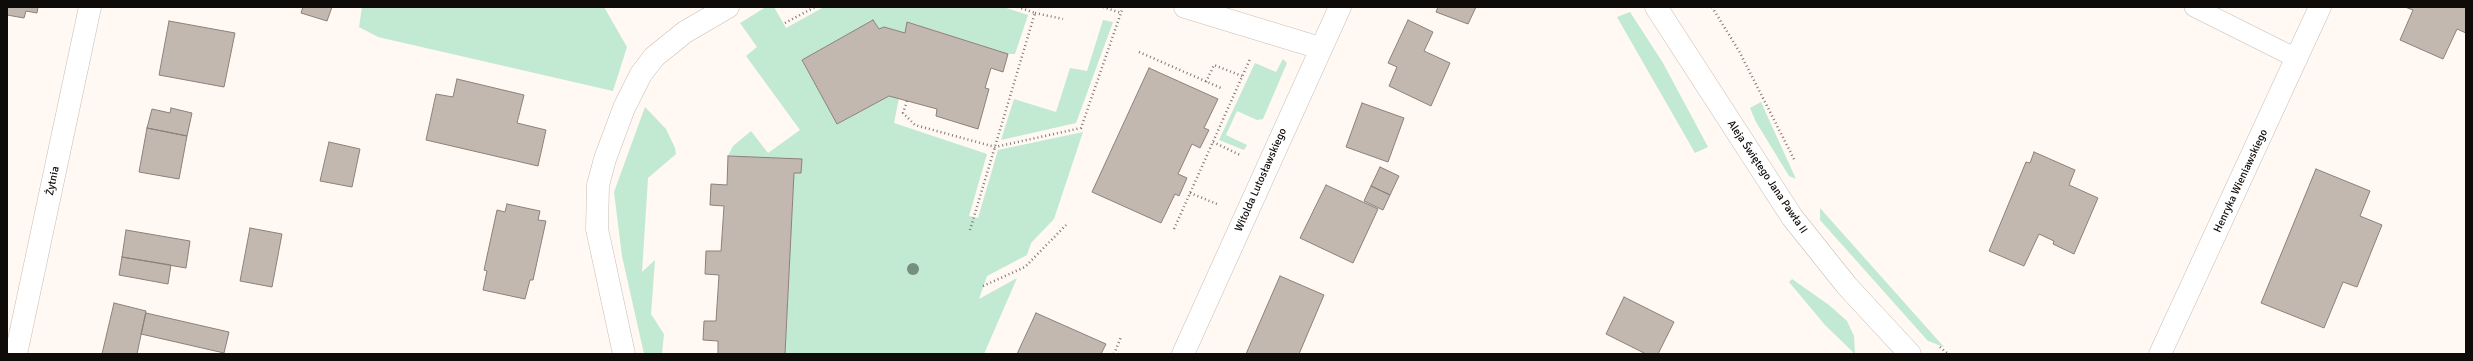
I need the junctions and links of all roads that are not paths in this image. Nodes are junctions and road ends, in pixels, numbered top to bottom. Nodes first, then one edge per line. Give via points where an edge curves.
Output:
1 (90, 7) edge
2 (728, 7) edge
3 (1185, 7) edge
4 (1340, 7) edge
5 (1656, 7) edge
6 (2194, 7) edge
7 (2320, 7) edge
8 (1320, 48) junction
9 (2298, 59) junction
10 (1905, 353) edge
11 (16, 354) edge
12 (624, 354) edge
13 (1183, 354) edge
14 (2160, 354) edge

1 - 11 street, Żytnia
2 - 12 street via 685,32 654,57 641,74 627,102 605,159 598,185 597,229
3 - 8 street
4 - 8 street, Witolda Lutosławskiego
5 - 10 street, Aleja Świętego Jana Pawła II via 1792,217
6 - 9 lane
7 - 9 street, Henryka Wieniawskiego
8 - 13 street, Witolda Lutosławskiego
9 - 14 street, Henryka Wieniawskiego

